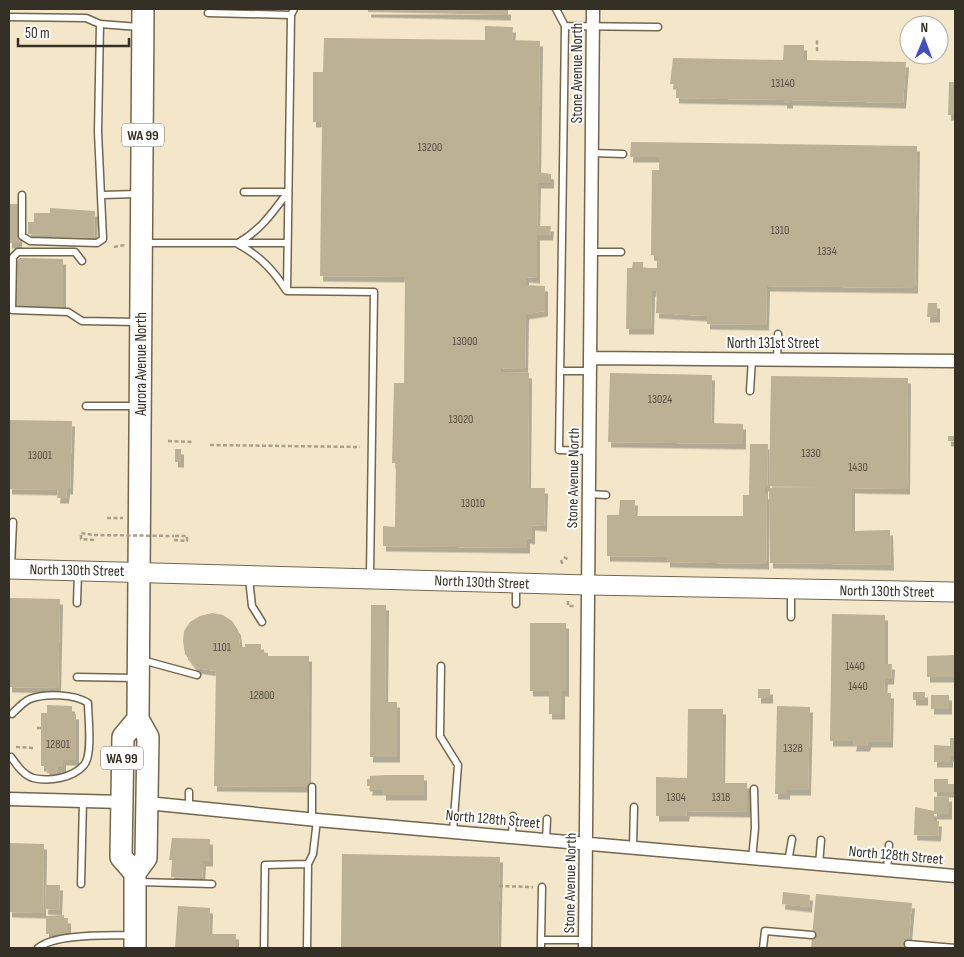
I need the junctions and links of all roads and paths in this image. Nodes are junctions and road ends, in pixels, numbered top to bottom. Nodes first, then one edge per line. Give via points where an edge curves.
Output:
1 (62, 9) edge
2 (556, 9) edge
3 (594, 9) edge
4 (292, 12) edge
5 (208, 13) dead end
6 (9, 17) edge
7 (62, 18) junction
8 (143, 18) edge
9 (100, 24) junction
10 (565, 26) junction
11 (593, 26) junction
12 (658, 27) dead end
13 (817, 38) dead end
14 (817, 51) dead end
15 (592, 153) junction
16 (623, 154) dead end
17 (244, 192) dead end
18 (288, 192) junction
19 (143, 194) junction
20 (22, 195) dead end
21 (102, 195) junction
22 (142, 243) junction
23 (237, 243) junction
24 (287, 243) junction
25 (592, 252) junction
26 (620, 252) dead end
27 (82, 261) dead end
28 (287, 291) junction
29 (142, 322) junction
30 (778, 334) dead end
31 (591, 358) junction
32 (752, 359) junction
33 (777, 360) junction
34 (955, 361) edge
35 (560, 371) junction
36 (590, 371) junction
37 (750, 391) dead end
38 (86, 406) dead end
39 (141, 406) junction
40 (168, 441) dead end
41 (193, 442) dead end
42 (210, 445) dead end
43 (360, 447) dead end
44 (589, 452) junction
45 (589, 494) junction
46 (606, 495) dead end
47 (13, 522) dead end
48 (94, 540) dead end
49 (174, 540) dead end
50 (564, 557) dead end
51 (560, 560) dead end
52 (569, 560) dead end
53 (563, 566) dead end
54 (10, 569) edge
55 (78, 570) junction
56 (140, 572) junction
57 (248, 575) junction
58 (370, 578) junction
59 (516, 583) junction
60 (588, 585) junction
61 (792, 589) junction
62 (955, 592) edge
63 (568, 601) dead end
64 (77, 603) dead end
65 (516, 604) dead end
66 (574, 606) dead end
67 (791, 617) dead end
68 (262, 622) dead end
69 (441, 666) dead end
70 (138, 668) junction
71 (196, 675) dead end
72 (77, 677) dead end
73 (12, 714) dead end
74 (138, 719) junction
75 (21, 748) dead end
76 (34, 748) dead end
77 (11, 757) dead end
78 (312, 787) dead end
79 (754, 789) dead end
80 (189, 792) dead end
81 (9, 799) edge
82 (84, 801) junction
83 (122, 802) junction
84 (147, 803) junction
85 (189, 806) junction
86 (634, 806) dead end
87 (513, 816) dead end
88 (546, 819) dead end
89 (314, 820) junction
90 (453, 832) junction
91 (512, 836) junction
92 (792, 839) dead end
93 (546, 840) junction
94 (821, 840) dead end
95 (587, 843) junction
96 (888, 845) dead end
97 (633, 847) junction
98 (752, 859) junction
99 (788, 862) junction
100 (308, 864) junction
101 (819, 865) junction
102 (887, 872) junction
103 (955, 876) edge
104 (135, 877) junction
105 (81, 884) dead end
106 (212, 884) dead end
107 (499, 886) dead end
108 (542, 887) joint
109 (812, 935) dead end
110 (541, 940) junction
111 (135, 942) edge
112 (586, 944) edge
113 (908, 944) dead end
114 (38, 948) edge
115 (264, 948) edge
116 (307, 948) edge
117 (540, 948) edge
118 (763, 948) edge
119 (955, 948) edge

1 - 7 lane
2 - 10 lane
3 - 11 street, Stone Avenue North
4 - 5 lane
4 - 18 lane
6 - 7 lane
7 - 9 lane via 86,18
8 - 9 lane
8 - 19 highway, Aurora Avenue North / WA 99
9 - 21 lane via 98,132
10 - 11 lane
10 - 35 lane
11 - 12 lane
11 - 15 street, Stone Avenue North
13 - 14 path
15 - 16 lane
15 - 25 street, Stone Avenue North
17 - 18 lane
18 - 23 lane via 267,221 254,234
18 - 24 lane
19 - 21 lane
19 - 22 highway, Aurora Avenue North / WA 99
20 - 21 lane via 22,236 30,241 97,243 103,239
22 - 23 lane
22 - 29 highway, Aurora Avenue North / WA 99
23 - 24 lane
23 - 28 lane via 257,254
24 - 28 lane
25 - 26 lane
25 - 31 street, Stone Avenue North
27 - 29 lane via 74,252 18,252 13,257 12,310 68,312 82,320
28 - 58 lane via 374,292
29 - 39 highway, Aurora Avenue North / WA 99
30 - 33 lane
31 - 32 street, North 131st Street
31 - 36 street, Stone Avenue North
32 - 33 street, North 131st Street
32 - 37 lane
33 - 34 street, North 131st Street
35 - 36 lane
35 - 44 lane via 560,450
36 - 44 street, Stone Avenue North
38 - 39 lane
39 - 56 highway, Aurora Avenue North / WA 99
40 - 41 path
42 - 43 path
44 - 45 street, Stone Avenue North
45 - 46 lane
45 - 60 street, Stone Avenue North
47 - 54 lane
48 - 49 path, bridge via 81,539 81,533 187,536 187,541
50 - 52 path
51 - 53 path
54 - 55 main road, North 130th Street
55 - 56 main road, North 130th Street
55 - 64 lane
56 - 57 main road, North 130th Street
56 - 70 highway, Aurora Avenue North / WA 99
57 - 58 main road, North 130th Street
57 - 68 lane via 252,606
58 - 59 main road, North 130th Street
59 - 60 main road, North 130th Street
59 - 65 lane
60 - 61 main road, North 130th Street
60 - 95 street, Stone Avenue North
61 - 62 main road, North 130th Street
61 - 67 lane
63 - 66 path via 568,606
69 - 90 lane via 440,736 458,765
70 - 71 lane
70 - 72 lane
70 - 74 highway, Aurora Avenue North / WA 99
73 - 77 lane via 38,696 80,697 88,703 89,753 85,765 64,778 33,778 21,771
74 - 83 highway, WA 99 via 123,737
74 - 84 highway, Aurora Avenue North / WA 99 via 148,737
75 - 76 path
78 - 89 lane
79 - 98 lane via 756,828
80 - 85 lane
81 - 82 street
82 - 83 street
82 - 105 lane
83 - 104 highway, WA 99 via 121,857
84 - 85 street, North 128th Street
84 - 104 highway, Aurora Avenue North / WA 99 via 146,858
85 - 89 street, North 128th Street
86 - 97 lane
87 - 91 lane
88 - 93 lane
89 - 90 street, North 128th Street
89 - 100 lane via 313,854
90 - 91 street, North 128th Street
91 - 93 street, North 128th Street
92 - 99 lane
93 - 95 street, North 128th Street
94 - 101 lane
95 - 97 street, North 128th Street
95 - 112 street, Stone Avenue North
96 - 102 lane
97 - 98 street, North 128th Street
98 - 99 street, North 128th Street
99 - 101 street, North 128th Street
100 - 115 lane via 265,865
100 - 116 lane
101 - 102 street, North 128th Street
102 - 103 street, North 128th Street
104 - 106 lane
104 - 111 highway, Aurora Avenue North / WA 99
107 - 108 path
108 - 110 lane
109 - 118 lane via 765,931
110 - 112 lane
110 - 117 lane
111 - 114 lane via 62,940 42,944
113 - 119 lane

